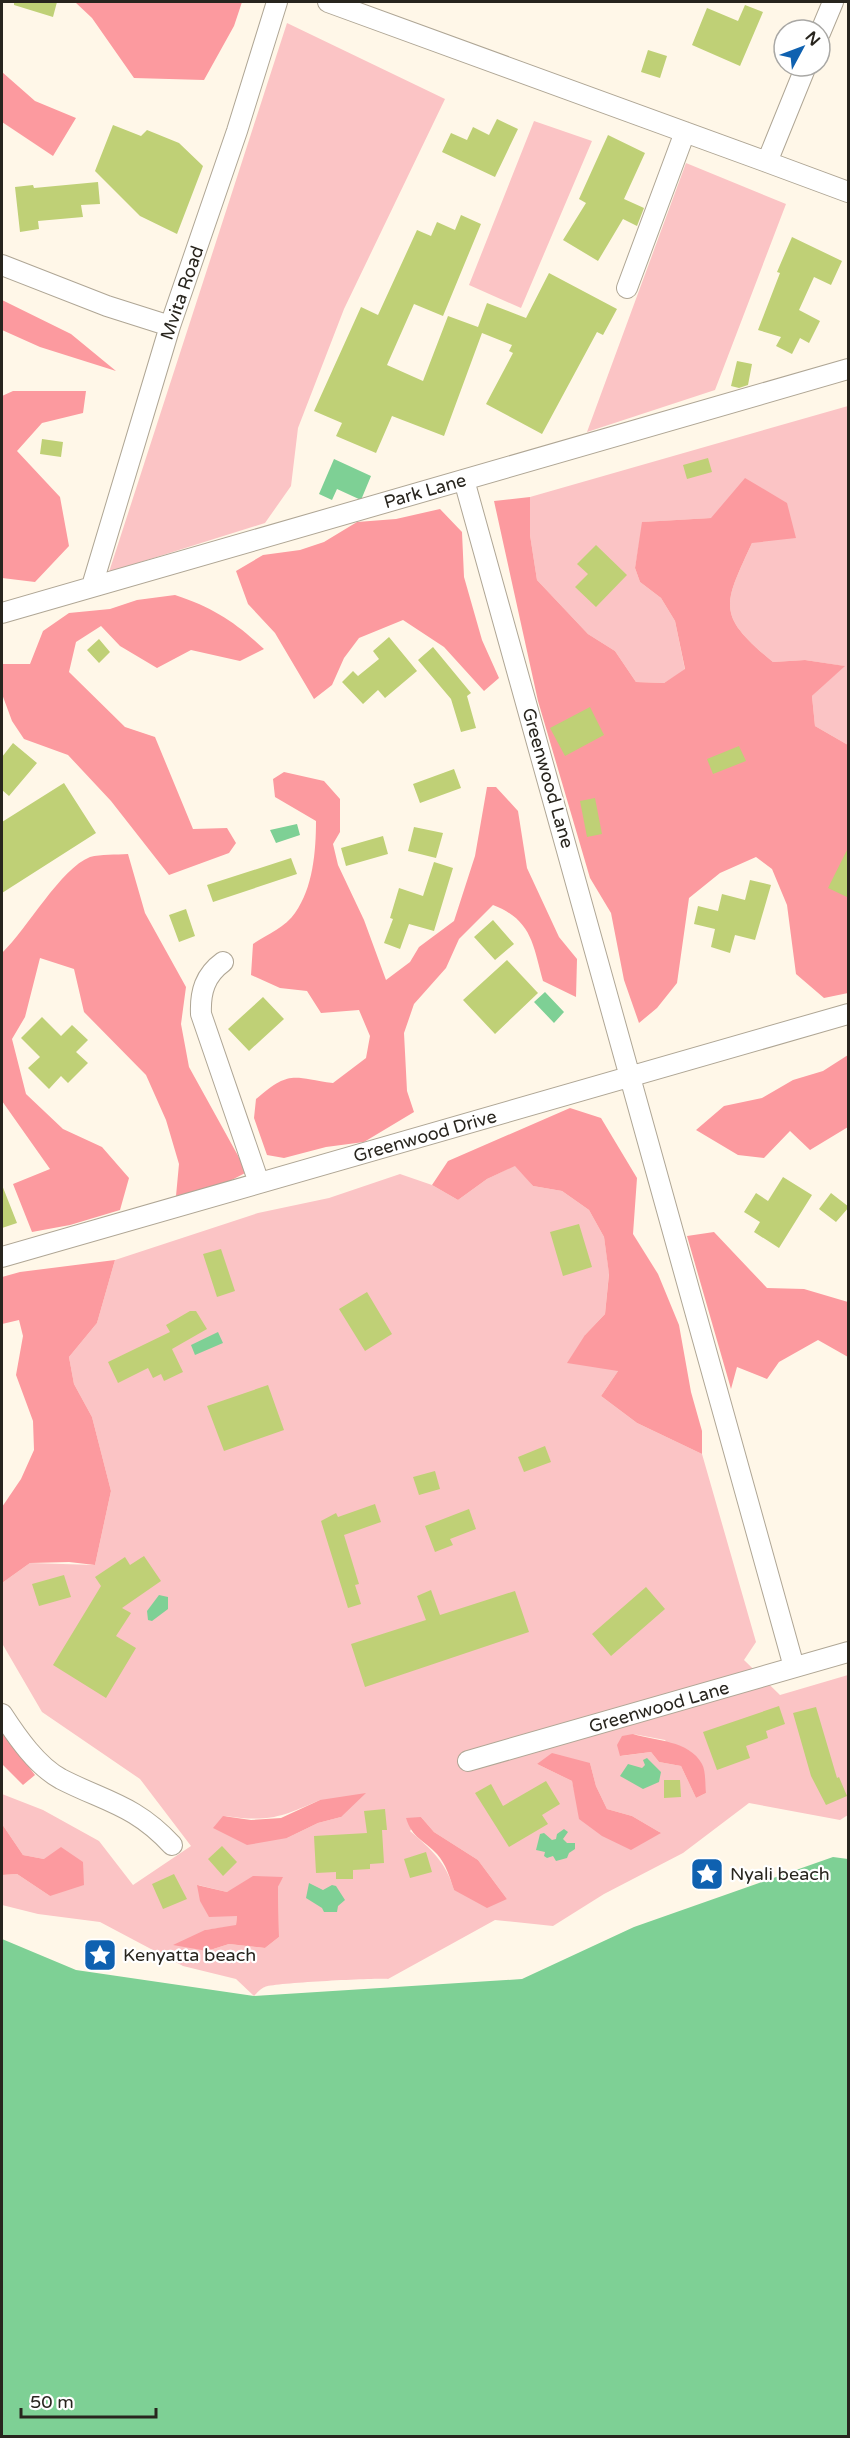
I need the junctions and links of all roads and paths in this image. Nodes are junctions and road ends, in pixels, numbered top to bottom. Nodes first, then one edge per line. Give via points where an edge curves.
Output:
1 (277, 2) edge
2 (328, 2) edge
3 (833, 2) edge
4 (826, 18) edge
5 (802, 78) edge
6 (685, 132) junction
7 (767, 162) junction
8 (849, 192) edge
9 (2, 265) edge
10 (627, 288) dead end
11 (170, 326) junction
12 (849, 369) edge
13 (464, 480) junction
14 (93, 586) junction
15 (2, 613) edge
16 (223, 962) dead end
17 (849, 1014) edge
18 (632, 1077) junction
19 (259, 1183) junction
20 (2, 1257) edge
21 (849, 1652) edge
22 (794, 1667) junction
23 (2, 1714) edge
24 (468, 1761) dead end
25 (172, 1845) dead end

1 - 11 street, Mvita Road
2 - 6 street
3 - 4 street
5 - 7 street
6 - 7 street
6 - 10 street
7 - 8 street
9 - 11 street
11 - 14 street, Mvita Road
12 - 13 street, Park Lane
13 - 14 street, Park Lane
13 - 18 street, Greenwood Lane
14 - 15 street, Park Lane
16 - 19 street via 204,987 201,1014
17 - 18 street, Greenwood Drive
18 - 19 street, Greenwood Drive
18 - 22 street, Greenwood Lane
19 - 20 street, Greenwood Drive
21 - 22 street, Greenwood Lane
22 - 24 street, Greenwood Lane
23 - 25 street via 19,1740 60,1778 135,1812

